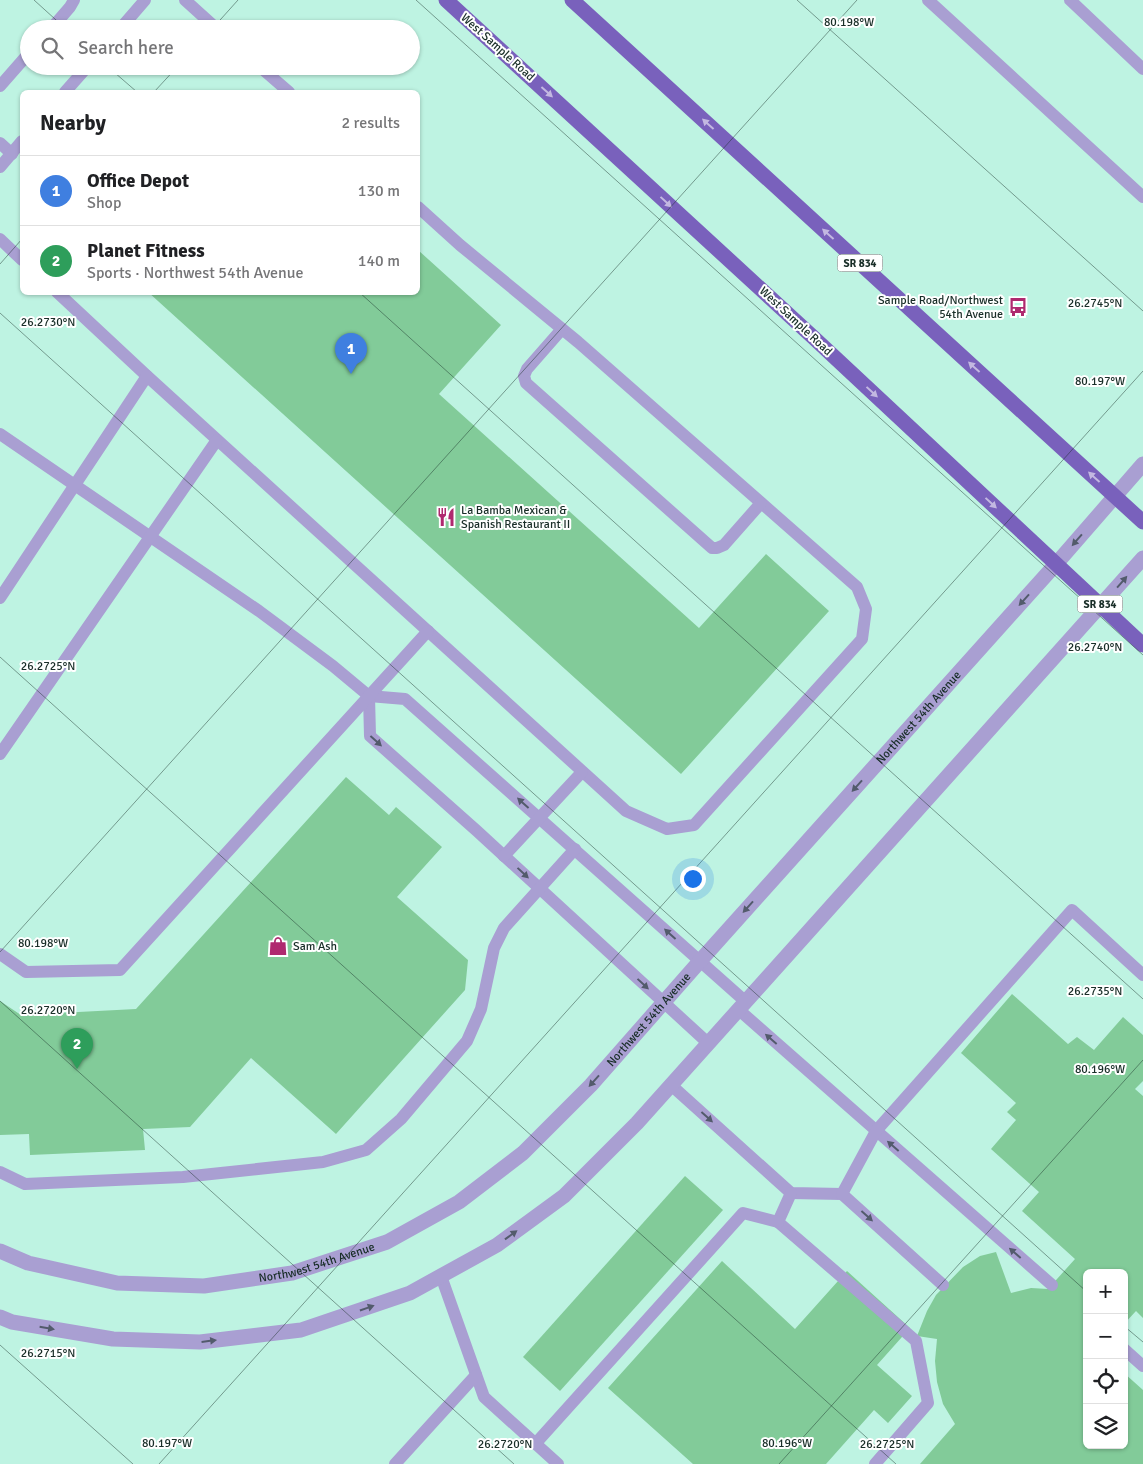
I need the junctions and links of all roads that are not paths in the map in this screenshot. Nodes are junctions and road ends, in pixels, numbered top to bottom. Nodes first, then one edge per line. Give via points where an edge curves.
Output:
1 (74, 0) edge
2 (145, 0) edge
3 (185, 0) edge
4 (446, 0) edge
5 (928, 0) edge
6 (1070, 0) edge
7 (576, 1) edge
8 (59, 20) edge
9 (128, 20) edge
10 (207, 20) edge
11 (20, 63) edge
12 (1143, 69) edge
13 (80, 75) edge
14 (270, 75) edge
15 (0, 86) edge
16 (67, 90) edge
17 (287, 90) edge
18 (0, 143) edge
19 (20, 144) edge
20 (12, 154) junction
21 (0, 167) edge
22 (1143, 197) edge
23 (420, 209) edge
24 (0, 239) edge
25 (20, 258) edge
26 (60, 295) edge
27 (562, 329) junction
28 (147, 376) junction
29 (0, 434) edge
30 (217, 440) junction
31 (1143, 464) edge
32 (75, 485) junction
33 (1115, 496) junction
34 (762, 503) junction
35 (1143, 522) edge
36 (150, 536) junction
37 (1143, 558) edge
38 (1056, 564) junction
39 (0, 598) edge
40 (1102, 606) junction
41 (428, 631) junction
42 (1143, 645) edge
43 (369, 696) junction
44 (0, 754) edge
45 (582, 772) junction
46 (539, 818) junction
47 (575, 850) junction
48 (504, 856) junction
49 (540, 888) junction
50 (0, 954) edge
51 (700, 961) junction
52 (1143, 975) edge
53 (663, 1002) junction
54 (742, 1006) junction
55 (708, 1043) junction
56 (671, 1085) junction
57 (876, 1131) junction
58 (0, 1172) edge
59 (791, 1193) junction
60 (842, 1194) junction
61 (778, 1222) junction
62 (0, 1251) edge
63 (441, 1276) junction
64 (943, 1285) dead end
65 (1052, 1285) dead end
66 (0, 1317) edge
67 (1128, 1353) edge
68 (1143, 1366) edge
69 (476, 1375) junction
70 (536, 1443) junction
71 (394, 1464) edge
72 (558, 1464) edge
73 (875, 1464) edge

1 - 8 lane
2 - 9 lane
3 - 10 lane
4 -> 38 main road, West Sample Road / SR 834
5 - 22 lane
6 - 12 lane
33 -> 7 main road, SR 834
11 - 15 lane
13 - 16 lane
14 - 17 lane
18 - 20 lane
19 - 20 lane
20 - 21 lane
23 - 27 lane
24 - 25 lane
26 - 28 lane
27 - 34 lane
27 - 34 lane via 527,370 524,376 526,383 712,548 724,545
28 - 30 lane
28 - 32 lane
29 - 32 lane
30 - 36 lane
30 - 41 lane
31 - 33 street, Northwest 54th Avenue
32 - 36 lane
32 - 39 lane
33 - 35 main road, SR 834
33 -> 38 street, Northwest 54th Avenue
34 - 45 lane via 857,588 866,609 862,639 694,825 667,829 626,811
36 - 43 lane via 259,611
36 - 44 lane
40 -> 37 street
38 - 40 main road, West Sample Road / SR 834
38 -> 51 street, Northwest 54th Avenue
40 - 42 main road, West Sample Road / SR 834
40 - 54 street
41 - 43 lane
41 - 45 lane
46 -> 43 lane via 405,699
43 -> 48 lane via 370,736
43 - 50 lane via 120,970 26,972
45 - 46 lane
46 - 47 lane
46 - 48 lane
47 - 49 lane
51 -> 47 lane
48 -> 49 lane
49 -> 53 lane
49 - 58 lane via 504,928 494,948 480,1009 466,1041 401,1119 366,1150 323,1162 183,1177 25,1184
51 - 53 street, Northwest 54th Avenue
51 - 54 lane
52 - 57 lane via 1072,910
53 - 55 lane
53 -> 62 street, Northwest 54th Avenue via 591,1085 523,1153 459,1202 387,1242 292,1273 204,1286 117,1283 28,1263
54 - 55 street
57 -> 54 lane
55 - 56 street
56 -> 59 lane
63 -> 56 street via 497,1245 564,1196
57 - 60 lane
65 -> 57 lane
59 - 60 lane
59 - 61 lane
60 -> 64 lane
61 - 70 lane via 743,1213
61 - 73 lane via 916,1341 928,1403
66 -> 63 street via 12,1322 113,1339 200,1342 301,1330 410,1293
63 - 69 lane
67 - 68 lane
69 - 70 lane via 484,1397
69 - 71 lane
70 - 72 lane

